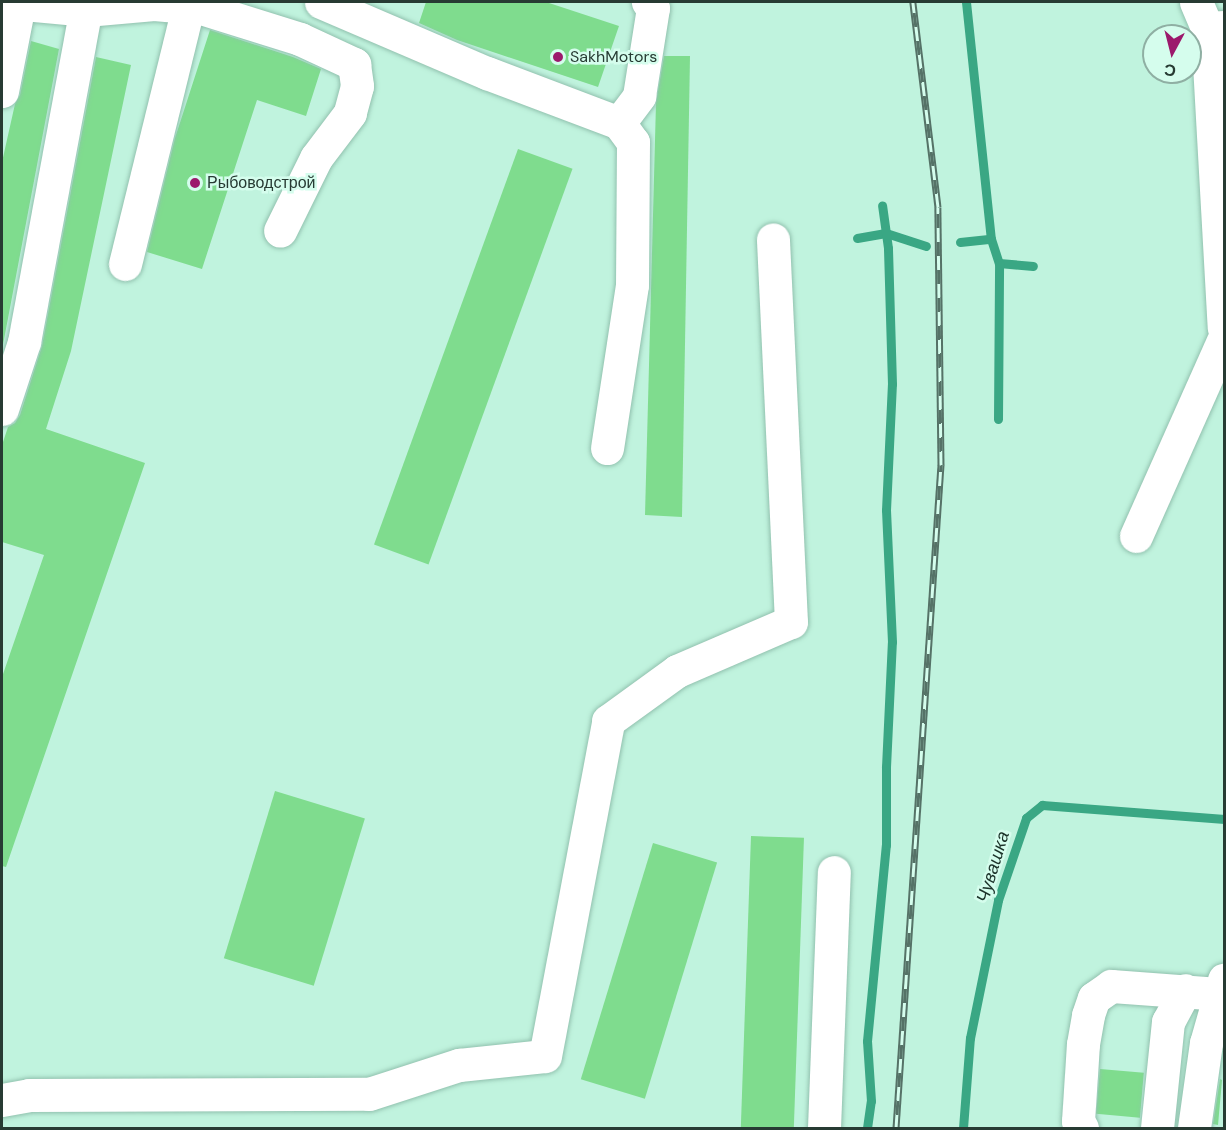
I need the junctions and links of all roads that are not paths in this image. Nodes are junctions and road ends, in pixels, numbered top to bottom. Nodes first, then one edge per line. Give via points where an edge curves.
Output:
1 (321, 2) edge
2 (648, 2) edge
3 (10, 3) edge
4 (90, 4) edge
5 (188, 6) junction
6 (1209, 19) edge
7 (2, 91) edge
8 (619, 123) junction
9 (280, 231) dead end
10 (773, 239) dead end
11 (125, 264) dead end
12 (1224, 328) edge
13 (1224, 338) edge
14 (2, 409) edge
15 (607, 448) dead end
16 (1136, 537) dead end
17 (834, 872) dead end
18 (1222, 987) edge
19 (1185, 990) junction
20 (2, 1100) edge
21 (824, 1128) edge
22 (1082, 1128) edge
23 (1157, 1128) edge
24 (1194, 1128) edge

1 - 8 lane via 465,64
2 - 8 lane via 653,8 639,96
3 - 4 lane
3 - 7 lane
4 - 5 lane
4 - 14 lane via 24,342
5 - 9 lane via 300,39 354,64 357,86 350,113 315,158
5 - 11 lane
6 - 12 lane
8 - 15 lane via 633,142 632,285
10 - 20 lane via 791,622 677,671 608,721 545,1056 459,1065 369,1094 29,1095
13 - 16 lane
17 - 21 lane
18 - 19 lane
18 - 24 lane via 1206,1043
19 - 22 lane via 1111,986 1094,998 1083,1044 1078,1121
19 - 23 lane via 1168,1022

